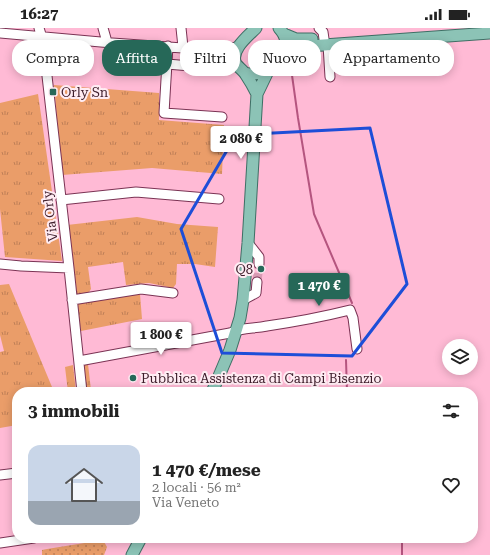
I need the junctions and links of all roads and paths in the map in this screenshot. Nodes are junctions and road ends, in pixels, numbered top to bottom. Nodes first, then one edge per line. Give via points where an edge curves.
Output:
1 (104, 28) edge
2 (181, 28) edge
3 (320, 28) edge
4 (466, 28) edge
5 (254, 29) edge
6 (281, 31) edge
7 (40, 32) edge
8 (0, 33) edge
9 (490, 33) edge
10 (107, 40) edge
11 (182, 40) edge
12 (285, 40) edge
13 (102, 41) edge
14 (326, 42) junction
15 (321, 43) edge
16 (240, 45) edge
17 (240, 69) edge
18 (245, 73) junction
19 (248, 74) edge
20 (166, 76) edge
21 (265, 76) edge
22 (330, 78) dead end
23 (257, 94) junction
24 (222, 118) dead end
25 (219, 199) dead end
26 (61, 200) junction
27 (248, 243) junction
28 (0, 258) edge
29 (0, 264) edge
30 (259, 264) tunnel mouth
31 (69, 268) junction
32 (257, 282) tunnel mouth
33 (172, 293) dead end
34 (72, 300) junction
35 (244, 300) junction
36 (236, 330) junction
37 (357, 350) dead end
38 (79, 361) junction
39 (82, 387) edge
40 (214, 387) edge
41 (12, 474) edge
42 (0, 475) edge
43 (12, 541) edge
44 (0, 543) edge
45 (138, 543) edge
46 (132, 555) edge

1 - 10 street
2 - 11 street
3 - 14 street
4 - 14 main road
5 - 16 main road
6 - 12 main road
6 - 14 main road via 296,39
7 - 8 street
7 - 13 street
7 - 26 street, Via Orly
9 - 14 main road
14 - 15 main road
14 - 22 street
17 - 18 main road
18 - 19 main road
18 - 23 main road
20 - 24 street via 164,113
21 - 23 main road
23 - 27 main road
25 - 26 street via 136,192
26 - 31 street, Via Orly
27 - 30 street via 259,257
27 - 35 main road
28 - 29 street
29 - 31 street
31 - 34 street, Via Orly
32 - 35 street via 256,292
33 - 34 street via 141,289
34 - 38 street, Via Orly
35 - 36 main road
36 - 37 street via 324,317 350,310
36 - 38 street
36 - 40 main road
38 - 39 street, Via Orly
41 - 42 street
43 - 44 street
45 - 46 main road

